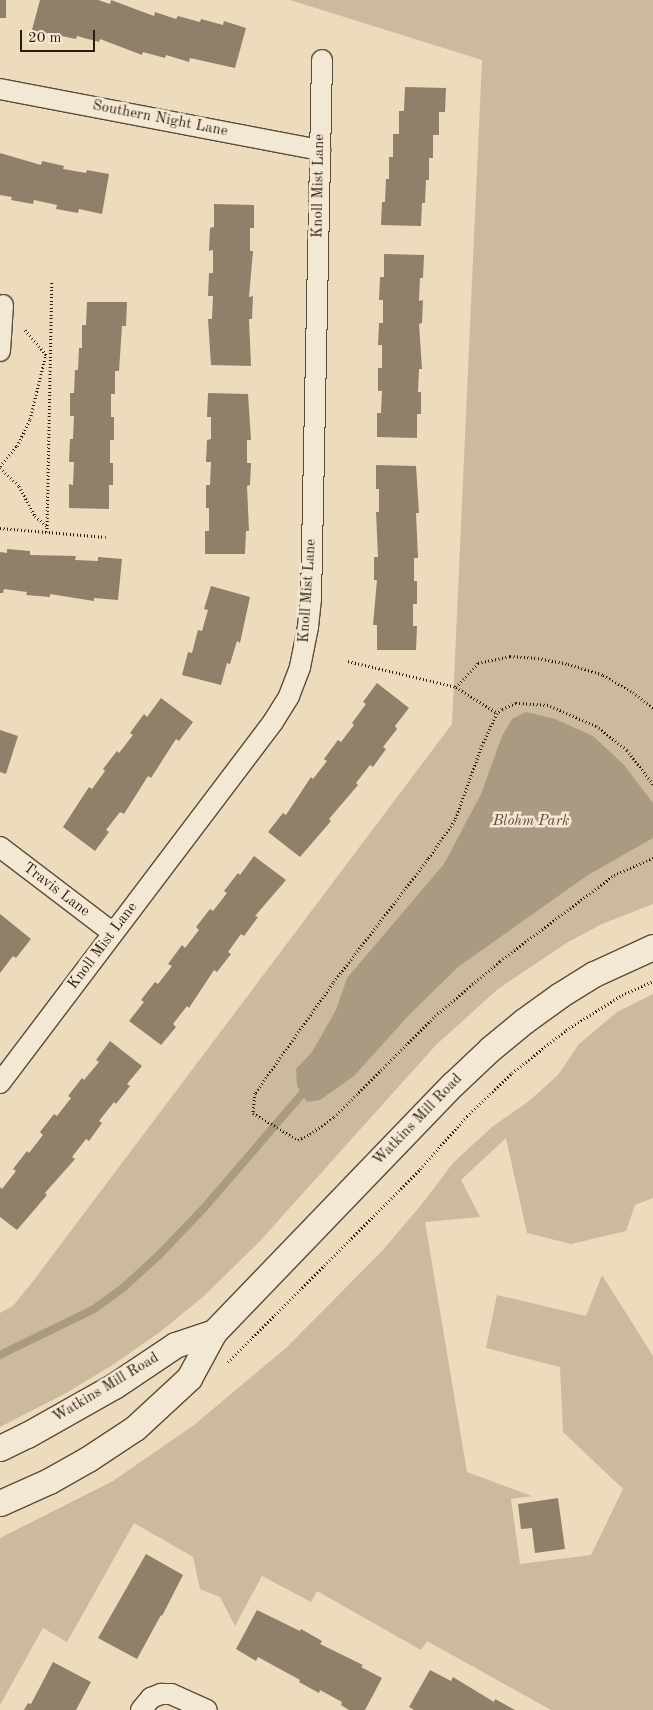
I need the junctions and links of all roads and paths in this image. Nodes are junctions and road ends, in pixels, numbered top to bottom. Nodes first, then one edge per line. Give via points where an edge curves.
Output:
1 (322, 60) dead end
2 (0, 89) edge
3 (320, 150) junction
4 (52, 282) dead end
5 (3, 305) joint
6 (0, 352) edge
7 (46, 354) junction
8 (51, 359) junction
9 (0, 467) edge
10 (47, 526) junction
11 (0, 528) edge
12 (47, 532) junction
13 (106, 537) dead end
14 (348, 662) dead end
15 (456, 687) junction
16 (653, 708) edge
17 (497, 713) junction
18 (653, 784) edge
19 (0, 847) edge
20 (653, 858) edge
21 (112, 932) junction
22 (653, 947) edge
23 (653, 981) edge
24 (0, 1083) edge
25 (390, 1196) dead end
26 (214, 1332) junction
27 (0, 1448) edge
28 (0, 1503) edge
29 (141, 1710) edge
30 (207, 1710) edge

1 - 3 street, Knoll Mist Lane
2 - 3 street, Southern Night Lane
3 - 21 street, Knoll Mist Lane via 311,591 300,667 289,696 273,722
4 - 8 path
5 - 6 street
5 - 7 path
7 - 8 path
7 - 9 path via 30,419
8 - 10 path
9 - 10 path via 19,486 35,516
10 - 12 path
11 - 12 path
12 - 13 path
14 - 15 path
15 - 16 path via 478,663 510,656 538,658 603,675
15 - 17 path
17 - 18 path via 516,703 548,705 596,726 627,750
17 - 20 path via 455,820 332,983 255,1093 252,1113 298,1140 334,1117 435,1016 500,961 614,875
19 - 21 street, Travis Lane
21 - 24 street, Knoll Mist Lane
22 - 26 street, Watkins Mill Road via 594,974 560,995 490,1049
23 - 25 path via 622,995 566,1030 512,1073
26 - 27 street, Watkins Mill Road via 176,1345 114,1386
26 - 28 street, Watkins Mill Road via 189,1378 135,1428 50,1481
29 - 30 street via 151,1698 161,1694 171,1694

